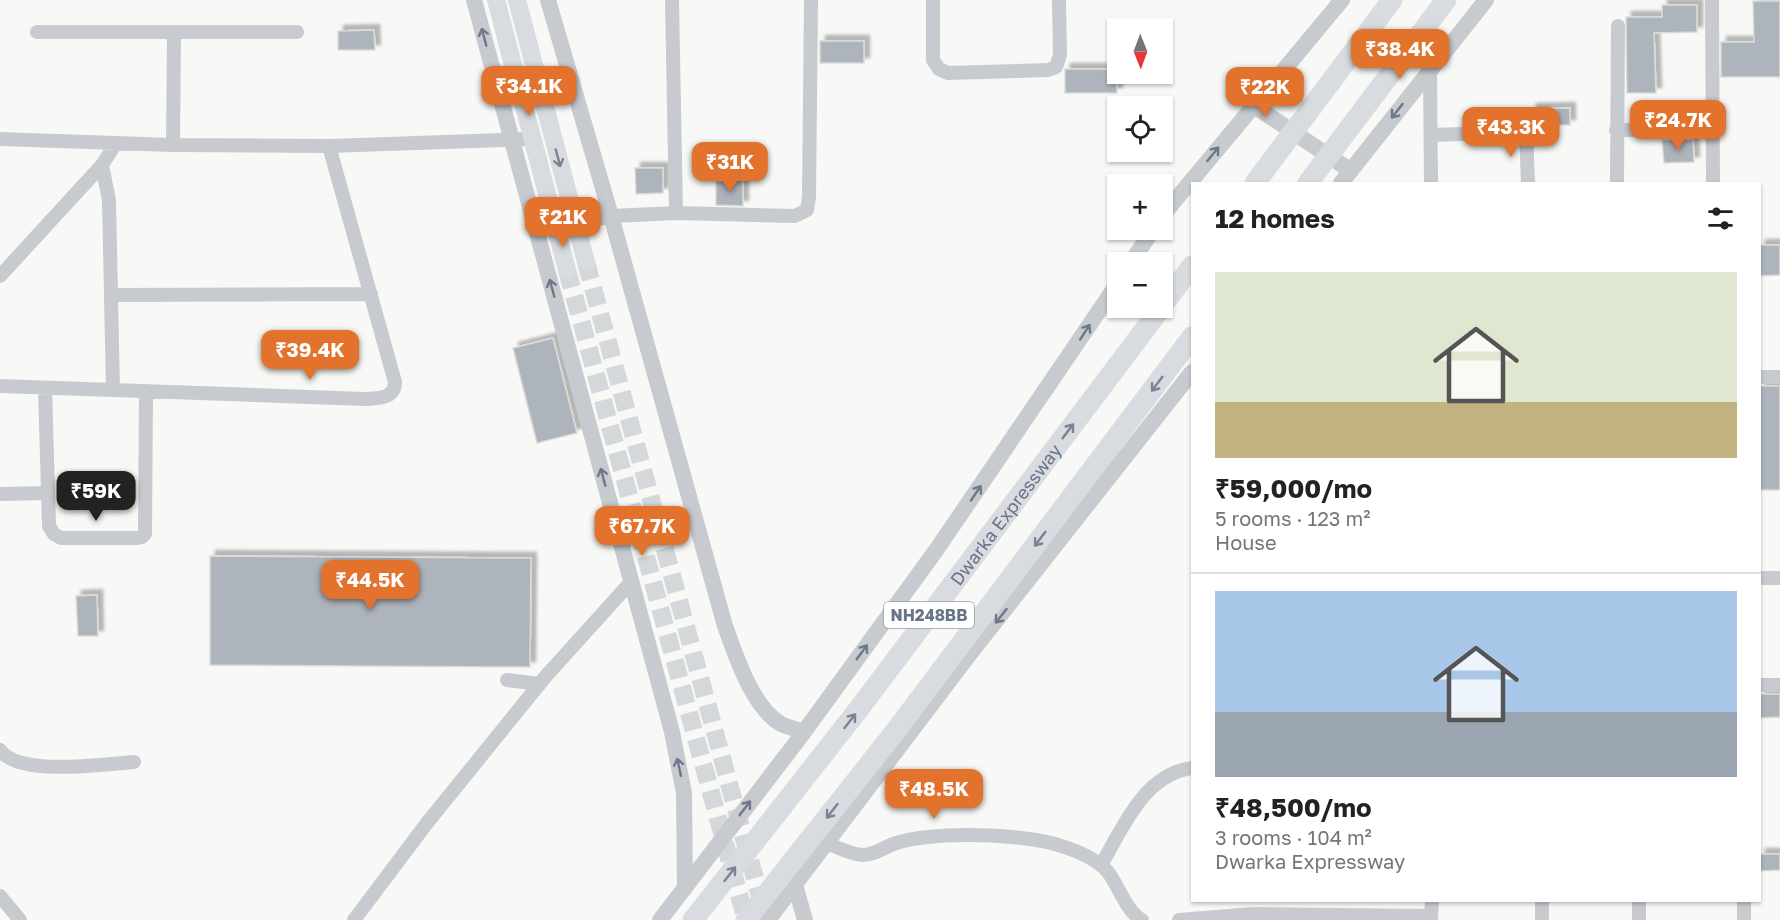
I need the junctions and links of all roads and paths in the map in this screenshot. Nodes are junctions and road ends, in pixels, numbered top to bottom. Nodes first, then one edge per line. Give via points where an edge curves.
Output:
1 (474, 0) edge
2 (496, 0) edge
3 (517, 0) edge
4 (548, 0) edge
5 (672, 0) edge
6 (811, 0) edge
7 (933, 0) edge
8 (1059, 0) edge
9 (1342, 0) edge
10 (1392, 0) edge
11 (1446, 0) edge
12 (1486, 0) edge
13 (1712, 0) edge
14 (1618, 26) dead end
15 (37, 32) dead end
16 (297, 32) dead end
17 (174, 33) junction
18 (1430, 70) junction
19 (1253, 105) junction
20 (1616, 130) junction
21 (1712, 130) junction
22 (1431, 135) junction
23 (0, 139) edge
24 (532, 139) junction
25 (512, 140) junction
26 (116, 143) junction
27 (173, 145) junction
28 (329, 146) junction
29 (102, 165) junction
30 (1346, 177) edge
31 (1256, 182) edge
32 (1309, 182) edge
33 (1431, 182) edge
34 (1528, 182) edge
35 (1617, 182) edge
36 (1713, 182) edge
37 (1173, 203) edge
38 (676, 213) junction
39 (611, 216) junction
40 (576, 225) junction
41 (556, 230) junction
42 (586, 262) tunnel mouth
43 (1191, 267) edge
44 (567, 270) tunnel mouth
45 (0, 276) edge
46 (1173, 292) edge
47 (371, 294) junction
48 (111, 295) junction
49 (1107, 299) edge
50 (1154, 318) edge
51 (1191, 338) edge
52 (1191, 373) edge
53 (1780, 376) edge
54 (1761, 377) edge
55 (0, 386) edge
56 (45, 388) junction
57 (113, 390) junction
58 (146, 391) junction
59 (47, 493) junction
60 (0, 494) edge
61 (1761, 578) edge
62 (1780, 578) edge
63 (631, 582) junction
64 (507, 680) dead end
65 (540, 684) junction
66 (1761, 685) edge
67 (1780, 685) edge
68 (803, 732) junction
69 (0, 750) edge
70 (134, 762) dead end
71 (1191, 768) edge
72 (827, 843) junction
73 (1101, 865) junction
74 (795, 885) junction
75 (684, 888) junction
76 (0, 896) edge
77 (1432, 902) edge
78 (1542, 902) edge
79 (1639, 902) edge
80 (1744, 902) edge
81 (1431, 918) edge
82 (20, 920) edge
83 (354, 920) edge
84 (660, 920) edge
85 (693, 920) edge
86 (746, 920) edge
87 (768, 920) edge
88 (805, 920) edge
89 (1142, 920) edge
90 (1179, 920) edge
91 (1542, 920) edge
92 (1639, 920) edge
93 (1744, 920) edge

25 -> 1 street
2 - 24 main road
3 -> 40 main road
4 - 39 street
5 - 38 street
6 - 38 street via 807,210 795,216
7 - 8 street via 933,60 948,73 1056,67 1060,55
9 - 19 street
10 - 31 highway
11 - 32 highway
12 - 18 street
13 - 21 street
14 - 20 street
15 - 17 street
16 - 17 street
17 - 27 street
18 - 22 street
18 -> 30 street
19 - 30 street
37 -> 19 street
20 - 21 street
20 - 35 street
21 - 36 street
22 - 33 street
22 - 34 street via 1526,132
23 - 26 street
24 - 25 street
24 - 41 main road
25 - 28 street
63 -> 25 street
26 - 27 street
26 - 29 street
27 - 28 street
28 - 47 street
29 - 45 street
29 - 48 street via 109,200
38 - 39 street
39 - 40 street
39 - 68 street via 735,654 763,707 780,723
40 - 41 street
40 - 42 main road
41 - 44 main road
43 - 46 highway, Dwarka Expressway / NH248BB
47 - 48 street
47 - 58 street via 395,382 395,390 386,396 364,399
48 - 57 street
68 -> 49 street via 937,549
85 -> 50 highway, Dwarka Expressway / NH248BB via 858,710
51 -> 86 highway, NH248BB via 894,733
52 -> 72 street
53 - 54 street
55 - 56 street
56 - 57 street
56 - 59 street
57 - 58 street
58 - 59 street via 146,528 142,537 56,536 49,526
59 - 60 street
61 - 62 street
63 - 65 street
75 -> 63 street via 684,793 672,732
64 - 65 street
65 - 83 street
66 - 67 street
75 -> 68 street
69 - 70 street via 11,760 31,766
71 - 73 street via 1170,775 1148,791
72 - 73 street via 863,855 910,840 963,834 1053,844
72 - 74 street
73 - 89 street via 1135,916
74 - 87 street
74 - 88 street
75 - 84 street
76 - 82 street
77 - 81 street
78 - 91 street
79 - 92 street
80 - 93 street
81 - 90 street via 1253,914

